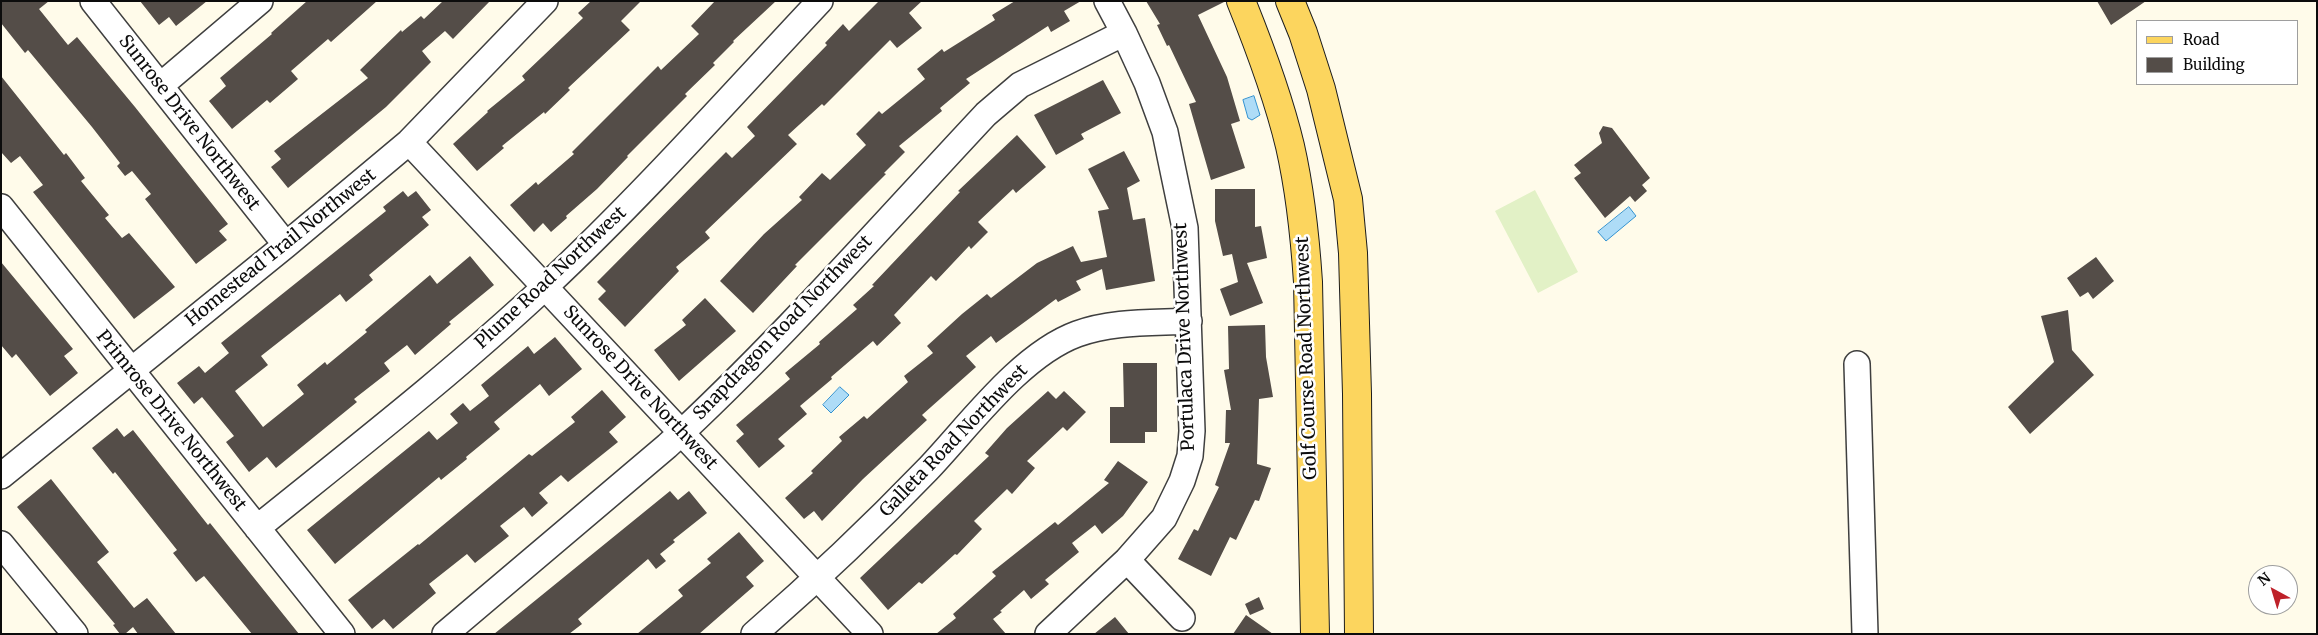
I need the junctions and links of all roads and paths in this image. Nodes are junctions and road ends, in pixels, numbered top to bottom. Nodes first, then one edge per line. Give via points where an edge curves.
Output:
1 (93, 1) edge
2 (260, 1) edge
3 (545, 1) edge
4 (820, 1) edge
5 (1107, 1) edge
6 (1241, 1) edge
7 (1290, 1) edge
8 (1124, 33) junction
9 (160, 86) junction
10 (409, 142) junction
11 (1, 207) edge
12 (286, 245) junction
13 (545, 287) junction
14 (1189, 321) junction
15 (1857, 364) dead end
16 (131, 371) junction
17 (682, 433) junction
18 (1, 476) edge
19 (257, 528) junction
20 (1, 544) edge
21 (1127, 560) junction
22 (818, 578) junction
23 (1182, 618) dead end
24 (75, 634) edge
25 (342, 634) edge
26 (445, 634) edge
27 (754, 634) edge
28 (870, 634) edge
29 (1048, 634) edge
30 (1315, 634) edge
31 (1359, 634) edge
32 (1865, 634) edge

1 - 9 street, Sunrose Drive Northwest
2 - 9 street
3 - 10 street, Homestead Trail Northwest
4 - 13 street, Plume Road Northwest via 614,221
5 - 8 street, Portulaca Drive Northwest
6 - 30 main road, Golf Course Road Northwest via 1266,63 1290,146 1306,249
7 - 31 main road via 1321,89 1348,199 1353,253 1357,394
8 - 14 street, Portulaca Drive Northwest via 1147,83 1164,132 1185,228
8 - 17 street, Snapdragon Road Northwest via 1020,85 986,114 789,325
9 - 12 street, Sunrose Drive Northwest
10 - 12 street, Homestead Trail Northwest
10 - 13 street, Sunrose Drive Northwest
11 - 16 street, Primrose Drive Northwest
12 - 16 street, Homestead Trail Northwest
13 - 17 street, Sunrose Drive Northwest
13 - 19 street, Plume Road Northwest via 448,373
14 - 21 street, Portulaca Drive Northwest via 1190,456 1164,518
14 - 22 street, Galleta Road Northwest via 1107,326 1076,334 1049,348 1021,368 926,471
15 - 32 street
16 - 18 street, Homestead Trail Northwest
16 - 19 street, Primrose Drive Northwest
17 - 22 street, Sunrose Drive Northwest
17 - 26 street, Snapdragon Road Northwest
19 - 25 street, Primrose Drive Northwest
20 - 24 street
21 - 23 street
21 - 29 street, Portulaca Drive Northwest
22 - 27 street, Galleta Road Northwest
22 - 28 street, Sunrose Drive Northwest

